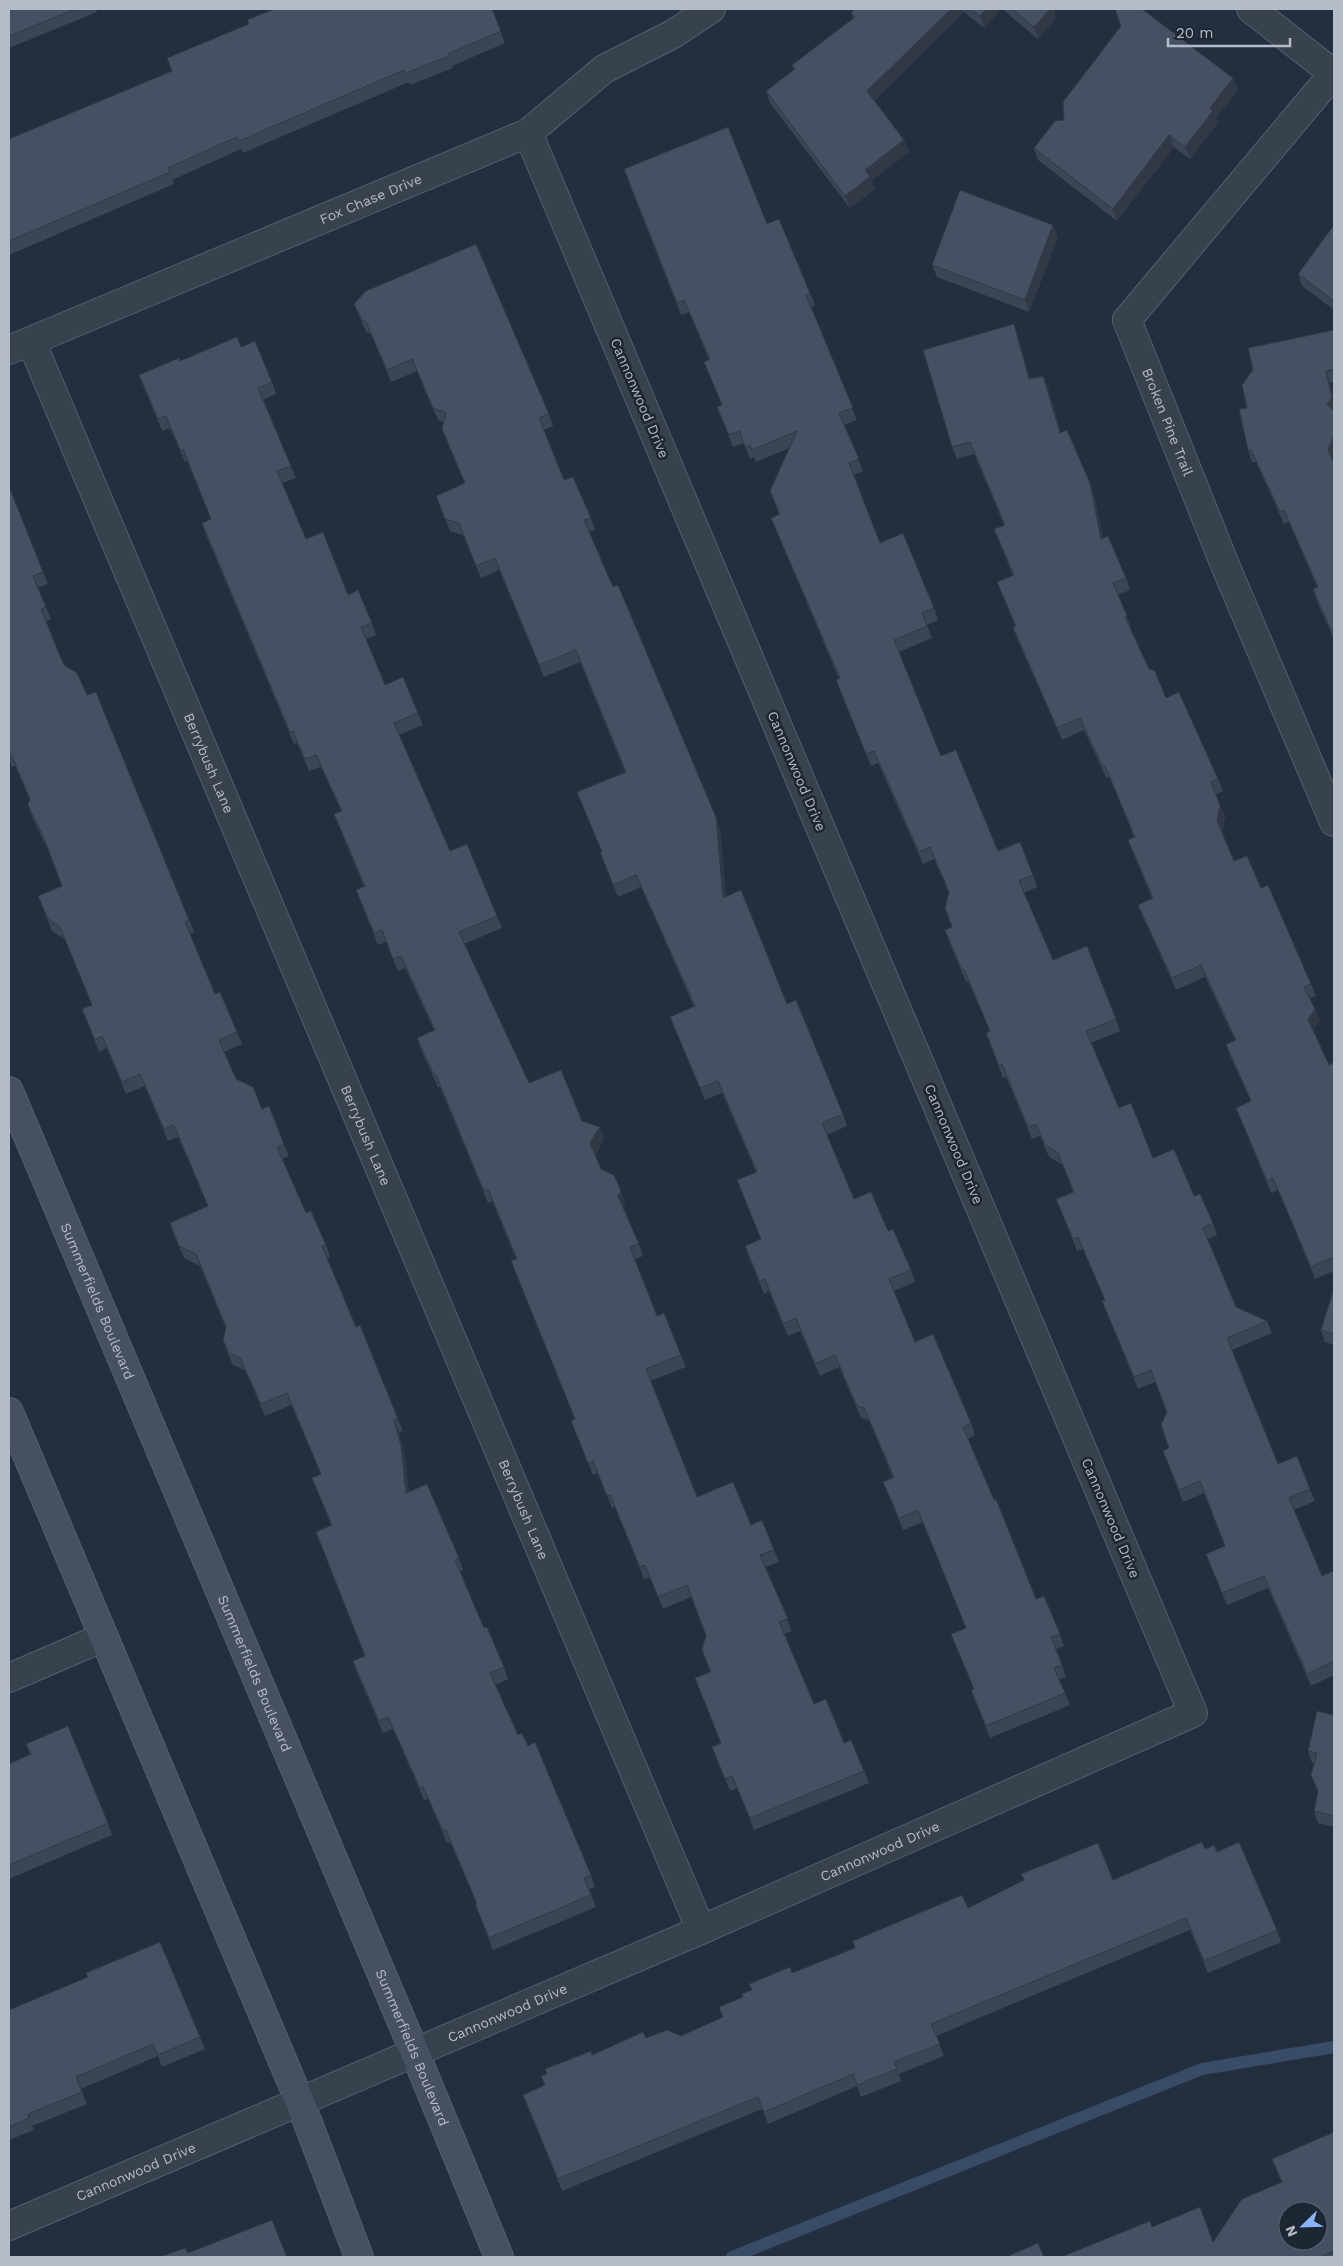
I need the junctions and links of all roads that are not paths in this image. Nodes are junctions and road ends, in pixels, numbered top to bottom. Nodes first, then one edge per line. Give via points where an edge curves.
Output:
1 (711, 9) edge
2 (1251, 9) edge
3 (1334, 73) edge
4 (528, 132) junction
5 (20, 346) edge
6 (1334, 822) edge
7 (9, 1091) edge
8 (9, 1412) edge
9 (104, 1637) junction
10 (9, 1678) edge
11 (702, 1930) junction
12 (415, 2053) junction
13 (300, 2102) junction
14 (9, 2226) edge
15 (360, 2257) edge
16 (499, 2257) edge

1 - 4 street, Fox Chase Drive via 673,34 604,69
2 - 3 street
3 - 6 street, Broken Pine Trail via 1127,320 1225,566
4 - 5 street, Fox Chase Drive
4 - 11 street, Cannonwood Drive via 1193,1713
5 - 11 street, Berrybush Lane
7 - 12 street, Summerfields Boulevard
8 - 9 street
9 - 10 street
9 - 13 street
11 - 12 street, Cannonwood Drive
12 - 13 street, Cannonwood Drive
12 - 16 street, Summerfields Boulevard
13 - 14 street, Cannonwood Drive
13 - 15 street

